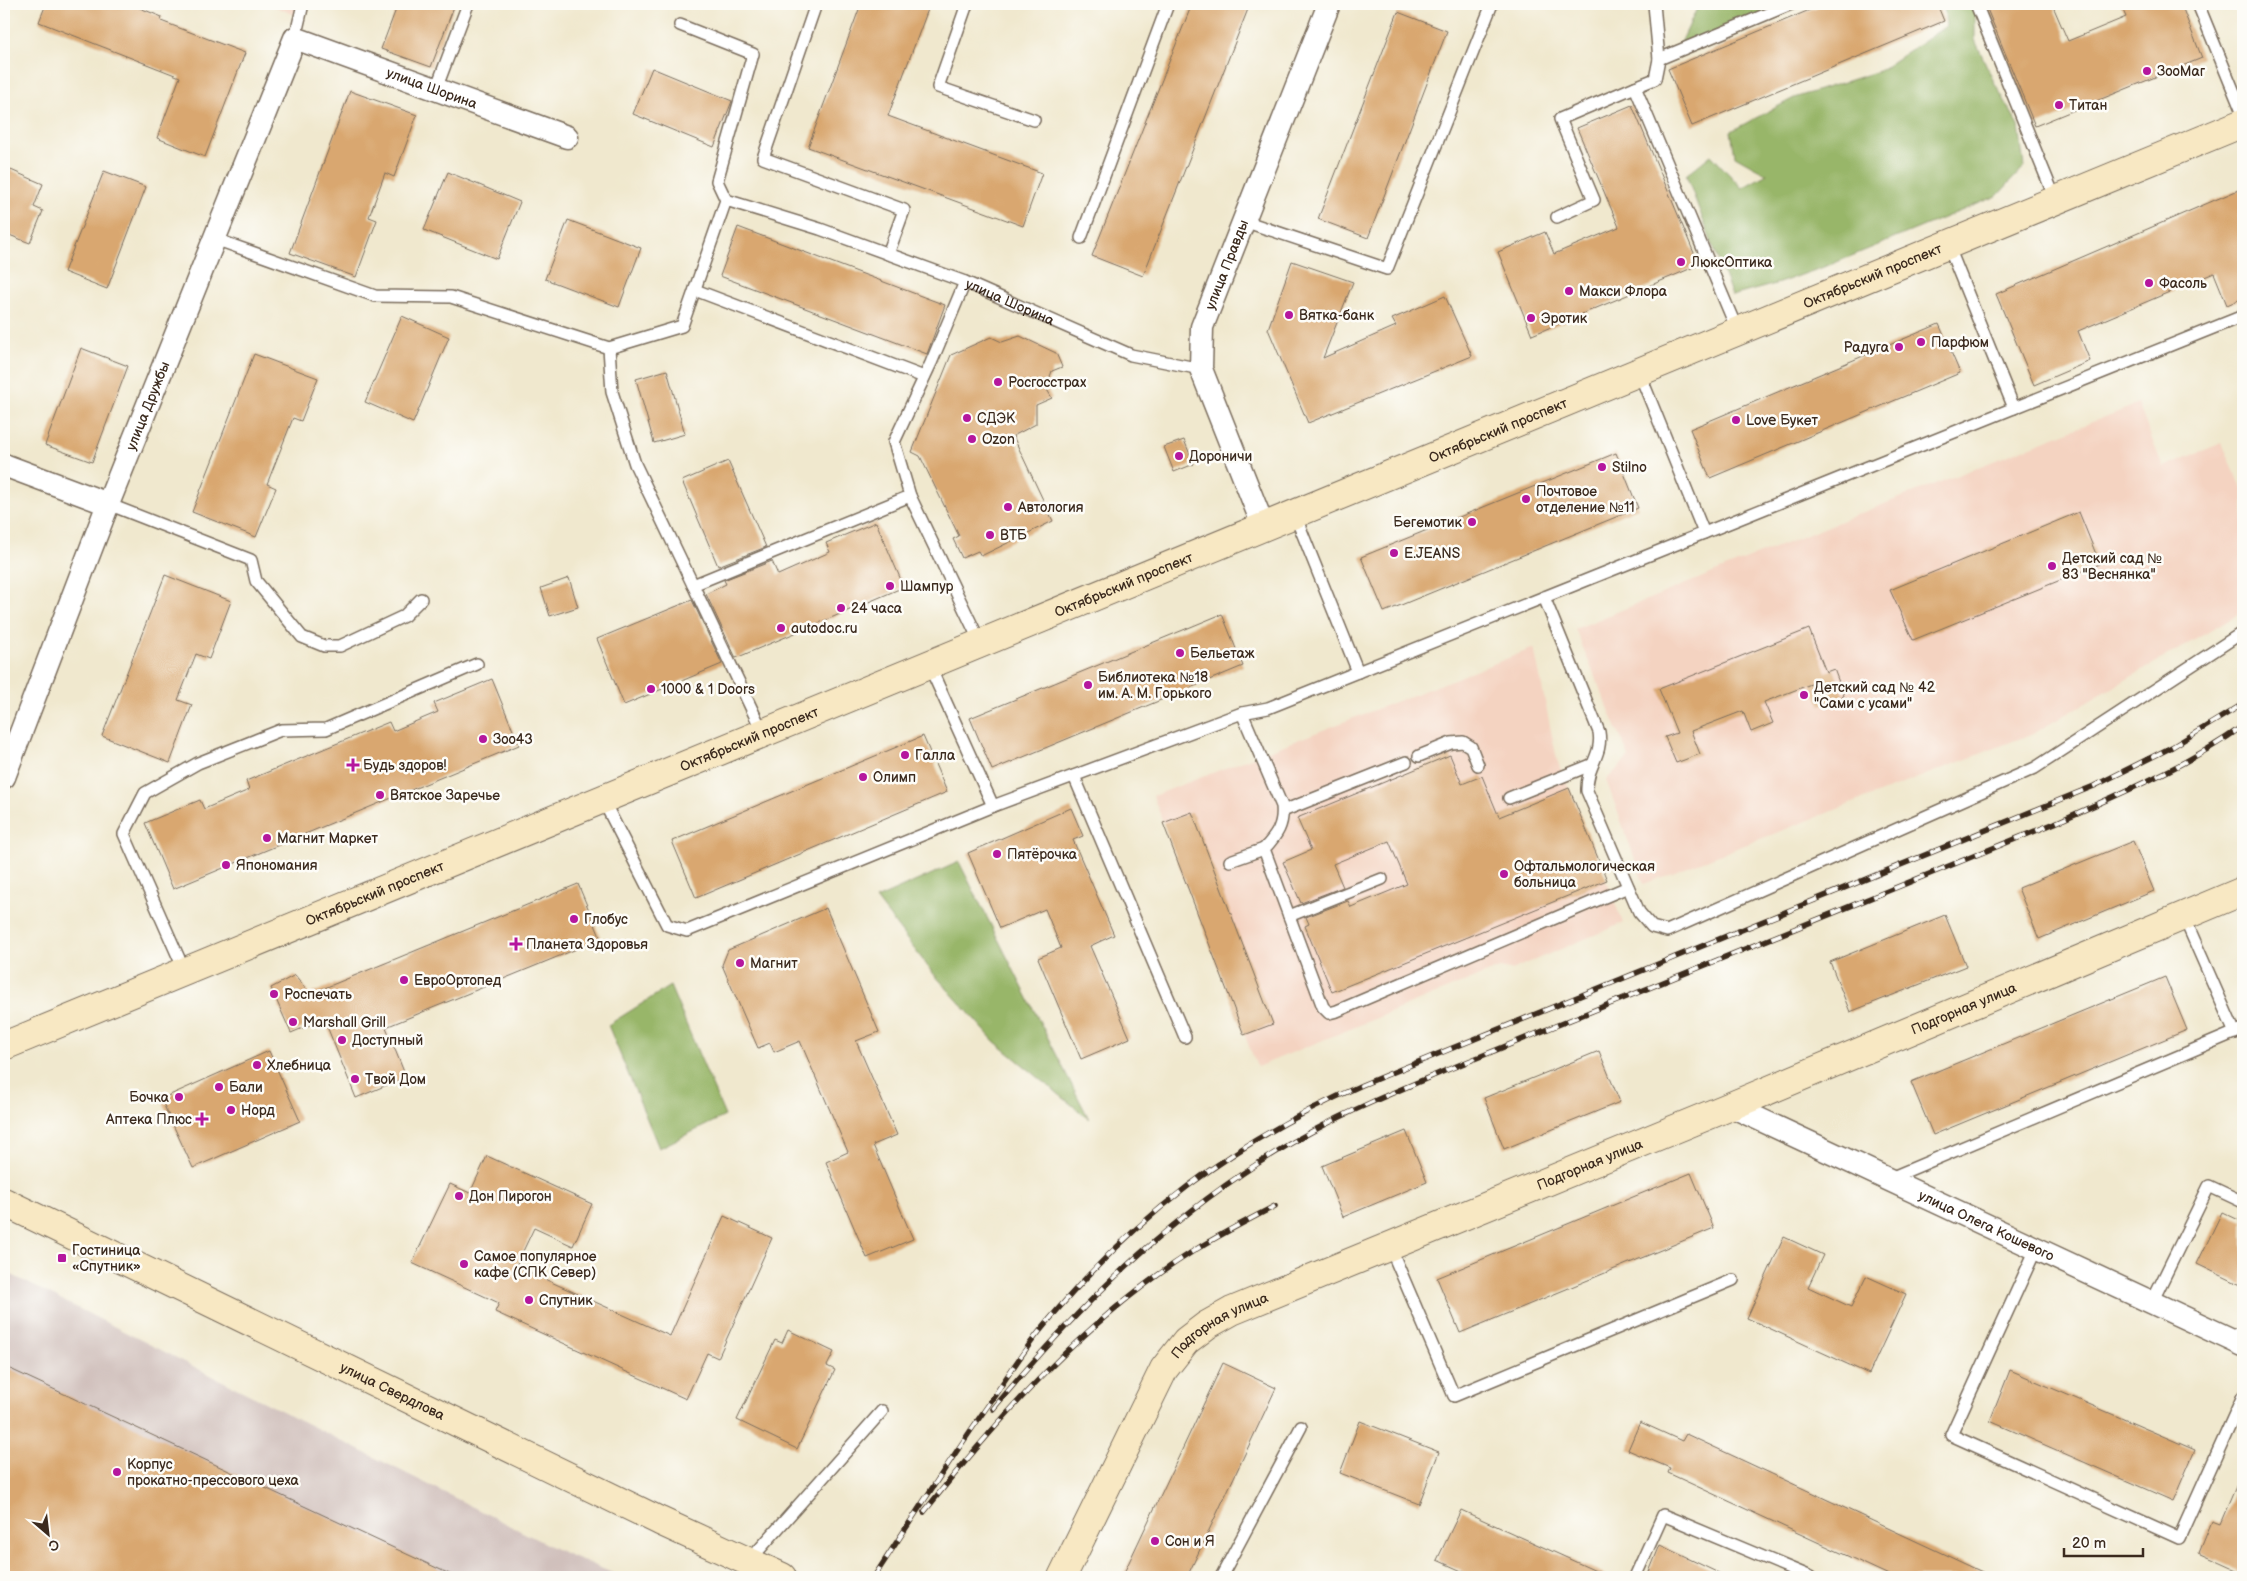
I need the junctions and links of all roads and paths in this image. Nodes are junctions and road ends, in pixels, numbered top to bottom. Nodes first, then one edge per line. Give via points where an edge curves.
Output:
1 (304, 4) edge
2 (468, 4) edge
3 (816, 4) edge
4 (967, 4) edge
5 (1168, 4) edge
6 (1329, 4) edge
7 (1492, 4) edge
8 (1654, 4) edge
9 (1791, 4) edge
10 (1976, 4) edge
11 (2198, 4) edge
12 (680, 25) dead end
13 (296, 38) junction
14 (1659, 58) junction
15 (1635, 87) junction
16 (436, 90) junction
17 (2243, 114) edge
18 (1034, 120) dead end
19 (2243, 123) edge
20 (567, 137) dead end
21 (726, 200) junction
22 (2056, 201) junction
23 (1557, 216) dead end
24 (1244, 221) junction
25 (1081, 238) dead end
26 (214, 239) junction
27 (1948, 245) junction
28 (888, 254) junction
29 (965, 282) junction
30 (695, 290) junction
31 (2243, 316) edge
32 (1738, 332) junction
33 (609, 348) junction
34 (1201, 369) junction
35 (1639, 372) junction
36 (924, 377) junction
37 (2014, 408) junction
38 (4, 465) edge
39 (910, 496) junction
40 (108, 504) junction
41 (1295, 515) junction
42 (1264, 528) junction
43 (1704, 533) junction
44 (693, 585) junction
45 (1544, 597) junction
46 (421, 599) dead end
47 (2243, 632) edge
48 (981, 644) junction
49 (477, 664) dead end
50 (929, 665) junction
51 (1358, 672) junction
52 (1242, 713) junction
53 (763, 733) junction
54 (1419, 756) dead end
55 (1406, 762) dead end
56 (1478, 765) dead end
57 (1591, 765) junction
58 (1074, 776) junction
59 (4, 777) edge
60 (1509, 798) dead end
61 (603, 800) junction
62 (993, 806) junction
63 (1283, 812) junction
64 (1264, 849) junction
65 (1230, 861) dead end
66 (1382, 879) dead end
67 (1628, 887) junction
68 (2243, 891) edge
69 (1289, 916) junction
70 (2184, 917) junction
71 (184, 972) junction
72 (2239, 1031) edge
73 (1185, 1037) dead end
74 (4, 1046) edge
75 (1731, 1106) junction
76 (1886, 1180) junction
77 (4, 1202) edge
78 (2243, 1202) edge
79 (1390, 1246) junction
80 (2036, 1249) junction
81 (1733, 1280) dead end
82 (2152, 1302) junction
83 (2243, 1345) edge
84 (2243, 1396) edge
85 (882, 1411) dead end
86 (1301, 1427) dead end
87 (748, 1561) junction
88 (782, 1577) edge
89 (1062, 1577) edge
90 (1221, 1577) edge
91 (1635, 1577) edge
92 (1811, 1577) edge

1 - 13 lane
2 - 16 lane
3 - 28 lane via 764,158 904,210
4 - 18 lane via 938,86
5 - 25 lane
6 - 24 street, улица Правды
7 - 24 lane via 1387,269
8 - 14 lane
9 - 14 lane
10 - 22 lane
11 - 17 lane
12 - 21 lane via 753,54 717,181
13 - 16 street, улица Шорина
13 - 26 street, улица Дружбы
14 - 15 lane via 1655,79
15 - 23 lane via 1560,119 1594,200
15 - 32 lane
16 - 20 street, улица Шорина
19 - 22 main road, Октябрьский проспект
21 - 28 lane, улица Шорина
21 - 30 lane
22 - 27 main road, Октябрьский проспект
24 - 34 street, улица Правды via 1202,327
26 - 33 lane via 376,296 451,297
26 - 40 street, улица Дружбы
27 - 32 main road, Октябрьский проспект
27 - 37 lane
28 - 29 lane, улица Шорина
29 - 34 lane, улица Шорина via 1132,355
29 - 36 lane
30 - 33 lane via 682,326
30 - 36 lane
31 - 37 lane
32 - 35 main road, Октябрьский проспект
33 - 44 lane via 612,392 635,464
34 - 42 street, улица Правды
35 - 41 main road, Октябрьский проспект
35 - 43 lane
36 - 39 lane via 894,442
37 - 43 lane
38 - 40 street
39 - 44 lane
39 - 48 lane
40 - 46 lane via 251,560 256,581 296,630 302,637 324,646 340,646 404,616
40 - 59 street, улица Дружбы
41 - 42 main road, Октябрьский проспект
41 - 51 lane
42 - 48 main road, Октябрьский проспект
43 - 45 lane
44 - 53 lane
45 - 51 lane
45 - 57 lane via 1599,732 1601,745
47 - 67 lane via 2035,768 1667,931 1652,927 1639,912
48 - 50 main road, Октябрьский проспект
49 - 71 lane via 326,729 281,730 198,763 145,793 124,834
50 - 53 main road, Октябрьский проспект
50 - 62 lane
51 - 52 lane via 1268,708
52 - 58 lane
52 - 63 lane
53 - 61 main road, Октябрьский проспект
54 - 56 lane via 1451,743 1464,742 1471,747
55 - 63 lane
57 - 60 lane
57 - 67 lane via 1587,791
58 - 62 lane
58 - 73 lane
61 - 62 lane via 667,925 687,931
61 - 71 main road, Октябрьский проспект
63 - 64 lane via 1276,836
64 - 65 lane
64 - 69 lane
66 - 69 lane
67 - 69 lane via 1329,1013 1323,1007
68 - 70 main road, Подгорная улица
70 - 72 lane
70 - 75 main road, Подгорная улица
71 - 74 main road, Октябрьский проспект
72 - 76 lane
75 - 76 street, улица Олега Кошевого
75 - 79 main road, Подгорная улица
76 - 80 street, улица Олега Кошевого
77 - 87 main road, улица Свердлова via 651,1517
78 - 82 lane via 2209,1186
79 - 81 lane via 1454,1396
79 - 89 main road, Подгорная улица via 1232,1311 1186,1341 1164,1369
80 - 82 street, улица Олега Кошевого
80 - 84 lane via 1952,1435 2179,1538
82 - 83 street, улица Олега Кошевого
85 - 87 lane
86 - 90 lane
87 - 88 main road, улица Свердлова
91 - 92 lane via 1663,1515

